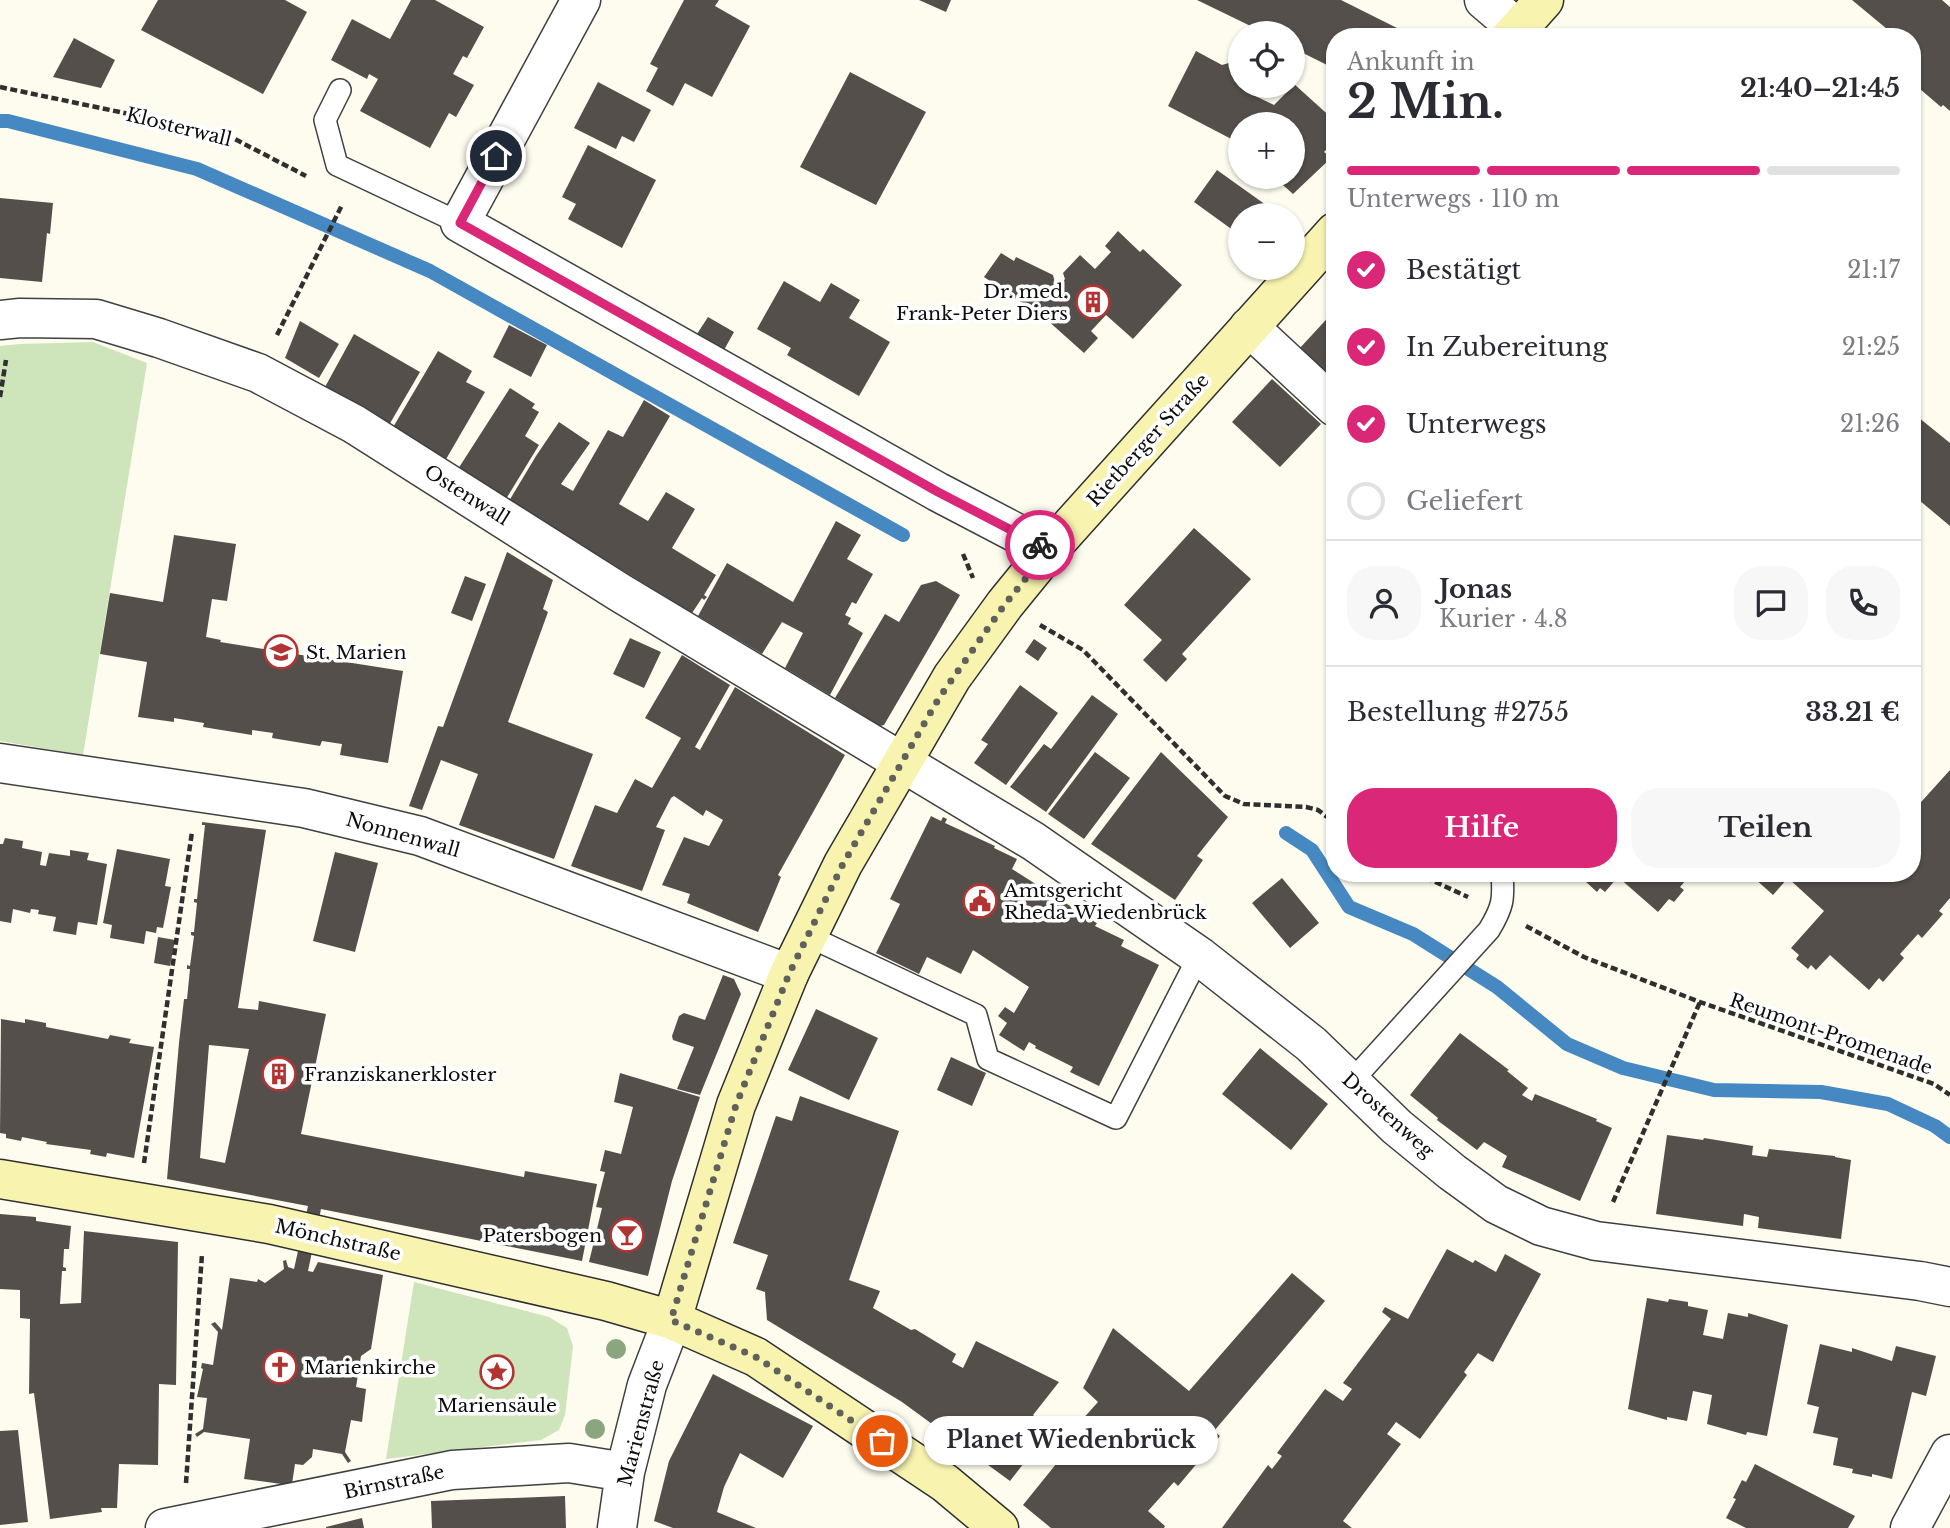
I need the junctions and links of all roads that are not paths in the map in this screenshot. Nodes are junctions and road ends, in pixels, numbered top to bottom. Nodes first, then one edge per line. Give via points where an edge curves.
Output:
1 (581, 0) edge
2 (1484, 0) edge
3 (1544, 0) edge
4 (1509, 28) edge
5 (1519, 28) edge
6 (340, 90) dead end
7 (460, 223) junction
8 (1326, 242) edge
9 (0, 320) edge
10 (1249, 327) junction
11 (1326, 399) edge
12 (1049, 550) junction
13 (901, 761) junction
14 (0, 763) edge
15 (1503, 882) edge
16 (808, 936) junction
17 (1199, 956) junction
18 (789, 974) junction
19 (1351, 1082) junction
20 (0, 1179) edge
21 (1950, 1287) edge
22 (671, 1320) junction
23 (1950, 1454) edge
24 (625, 1472) junction
25 (174, 1527) edge
26 (617, 1528) edge
27 (999, 1528) edge
28 (1910, 1528) edge

1 - 7 street
2 - 4 street
3 - 5 street
6 - 7 lane via 324,120 337,165
7 - 12 street
8 - 10 street, Rietberger Straße
9 - 13 street, Ostenwall via 96,319 258,373 354,424 619,592
10 - 11 street
10 - 12 street, Rietberger Straße
12 - 13 street, Rietberger Straße via 952,677
13 - 16 street, Rietberger Straße
13 - 17 street, Drostenweg via 1033,841
14 - 18 street, Nonnenwall via 304,808 420,836
15 - 19 lane via 1500,911 1489,930
16 - 17 lane via 976,1015 988,1059 1116,1118
16 - 18 street, Rietberger Straße
17 - 19 street, Drostenweg via 1311,1044
18 - 22 street, Rietberger Straße via 736,1105
19 - 21 street, Drostenweg via 1397,1128 1452,1172 1496,1204 1541,1226 1596,1241
20 - 22 street, Mönchstraße via 269,1224 593,1297
22 - 24 street, Marienstraße via 647,1385
22 - 27 street, Mönchstraße via 756,1357 945,1483
23 - 28 street
24 - 25 street, Birnstraße via 569,1463 452,1470
24 - 26 street, Marienstraße

